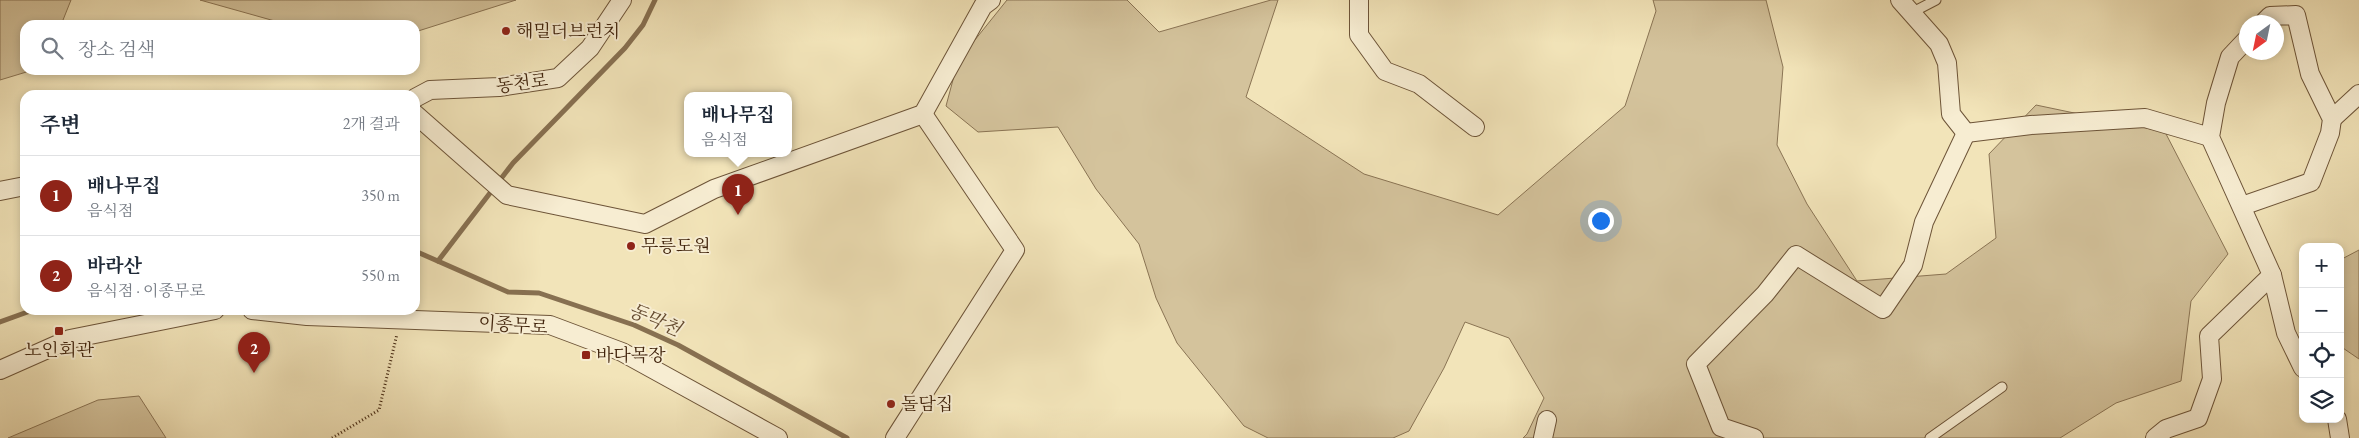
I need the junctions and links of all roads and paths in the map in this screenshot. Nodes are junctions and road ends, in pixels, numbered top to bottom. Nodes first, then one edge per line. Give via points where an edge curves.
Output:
1 (622, 0) edge
2 (991, 0) edge
3 (1359, 0) edge
4 (1936, 0) edge
5 (1906, 6) edge
6 (2283, 15) edge
7 (2239, 47) edge
8 (2359, 94) edge
9 (420, 95) edge
10 (923, 114) junction
11 (420, 118) edge
12 (2332, 118) junction
13 (1475, 127) dead end
14 (1966, 133) junction
15 (2210, 137) junction
16 (20, 187) edge
17 (0, 191) edge
18 (2242, 206) junction
19 (2272, 275) junction
20 (190, 315) edge
21 (298, 315) edge
22 (400, 319) junction
23 (2299, 360) edge
24 (0, 370) edge
25 (2002, 387) dead end
26 (1547, 420) dead end
27 (2338, 423) edge
28 (332, 438) edge
29 (778, 438) edge
30 (895, 438) edge
31 (1543, 438) edge
32 (1754, 438) edge
33 (1930, 438) edge
34 (2155, 438) edge
35 (2340, 438) edge

1 - 9 street, 동천로 via 590,48 558,78 430,90
2 - 10 street via 982,6
3 - 13 street via 1359,34 1385,71 1419,84
4 - 5 lane
5 - 14 street via 1939,44 1947,63 1950,114
6 - 12 street via 2296,14 2310,74
7 - 15 street via 2230,57
8 - 12 street
10 - 11 street via 714,188 645,224 507,195
10 - 30 street via 1015,250
12 - 18 street via 2330,133 2311,182
14 - 15 street via 2031,125 2145,118
14 - 32 street via 1924,222 1913,265 1883,309 1796,255 1765,294 1696,364 1721,427
15 - 18 street
16 - 17 street
18 - 19 street
19 - 23 street via 2286,333
19 - 34 street via 2209,336 2212,379 2198,418 2166,429
20 - 24 street via 70,339
21 - 22 street, 이종무로
22 - 28 path via 379,410
22 - 29 street, 이종무로 via 550,325 622,352
25 - 33 lane
26 - 31 street
27 - 35 street

